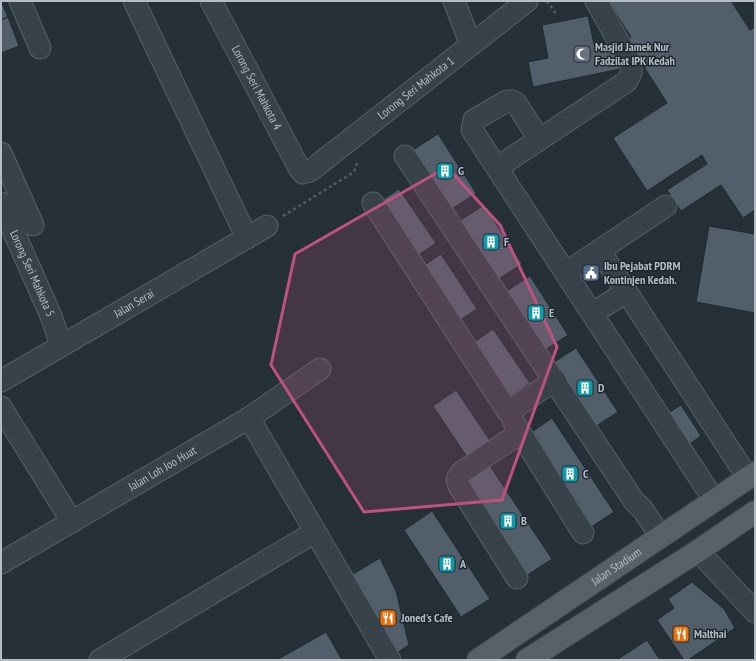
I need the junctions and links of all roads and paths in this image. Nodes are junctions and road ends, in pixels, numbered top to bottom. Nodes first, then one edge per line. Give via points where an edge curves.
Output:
1 (20, 1) edge
2 (134, 1) edge
3 (211, 1) edge
4 (454, 1) edge
5 (527, 1) edge
6 (548, 1) edge
7 (596, 1) edge
8 (556, 14) dead end
9 (471, 45) junction
10 (40, 48) dead end
11 (539, 139) junction
12 (1, 153) edge
13 (405, 156) dead end
14 (498, 167) junction
15 (303, 173) joint
16 (1, 203) edge
17 (373, 203) dead end
18 (666, 206) dead end
19 (33, 225) dead end
20 (267, 226) dead end
21 (247, 238) junction
22 (600, 251) junction
23 (567, 272) junction
24 (626, 292) junction
25 (593, 313) junction
26 (61, 345) junction
27 (320, 369) dead end
28 (555, 380) junction
29 (1, 381) edge
30 (1, 407) edge
31 (508, 412) junction
32 (249, 418) junction
33 (520, 433) junction
34 (751, 475) edge
35 (714, 500) junction
36 (755, 512) edge
37 (72, 522) junction
38 (315, 532) junction
39 (583, 533) dead end
40 (661, 537) junction
41 (698, 551) junction
42 (1, 563) edge
43 (517, 578) dead end
44 (755, 612) edge
45 (100, 660) edge
46 (390, 660) edge
47 (478, 660) edge
48 (527, 660) edge

1 - 10 street
2 - 21 street
3 - 15 street, Lorong Seri Mahkota 4
4 - 9 street
5 - 9 street, Lorong Seri Mahkota 1
6 - 8 path
7 - 11 street via 630,62 633,69 631,75 626,82
9 - 15 street, Lorong Seri Mahkota 1 via 310,171
11 - 14 street
11 - 14 street via 512,100 474,120 472,130
12 - 19 street
13 - 28 street
14 - 23 street
16 - 26 street, Lorong Seri Mahkota 5 via 51,316
17 - 31 street
18 - 22 street
20 - 21 street, Jalan Serai
21 - 26 street, Jalan Serai
22 - 23 street
22 - 24 street
23 - 25 street
24 - 25 street
24 - 34 street
25 - 35 street
26 - 29 street, Jalan Serai
27 - 32 street, Jalan Loh Joo Huat
28 - 31 street
28 - 40 street via 634,501
30 - 37 street
31 - 33 street
32 - 37 street, Jalan Loh Joo Huat
32 - 38 street
33 - 39 street
33 - 43 street via 462,472 458,479 459,486
34 - 35 main road, Jalan Stadium
35 - 40 main road, Jalan Stadium
36 - 41 main road
37 - 42 street, Jalan Loh Joo Huat
38 - 45 street
38 - 46 street
40 - 47 main road, Jalan Stadium
41 - 44 street
41 - 48 main road

